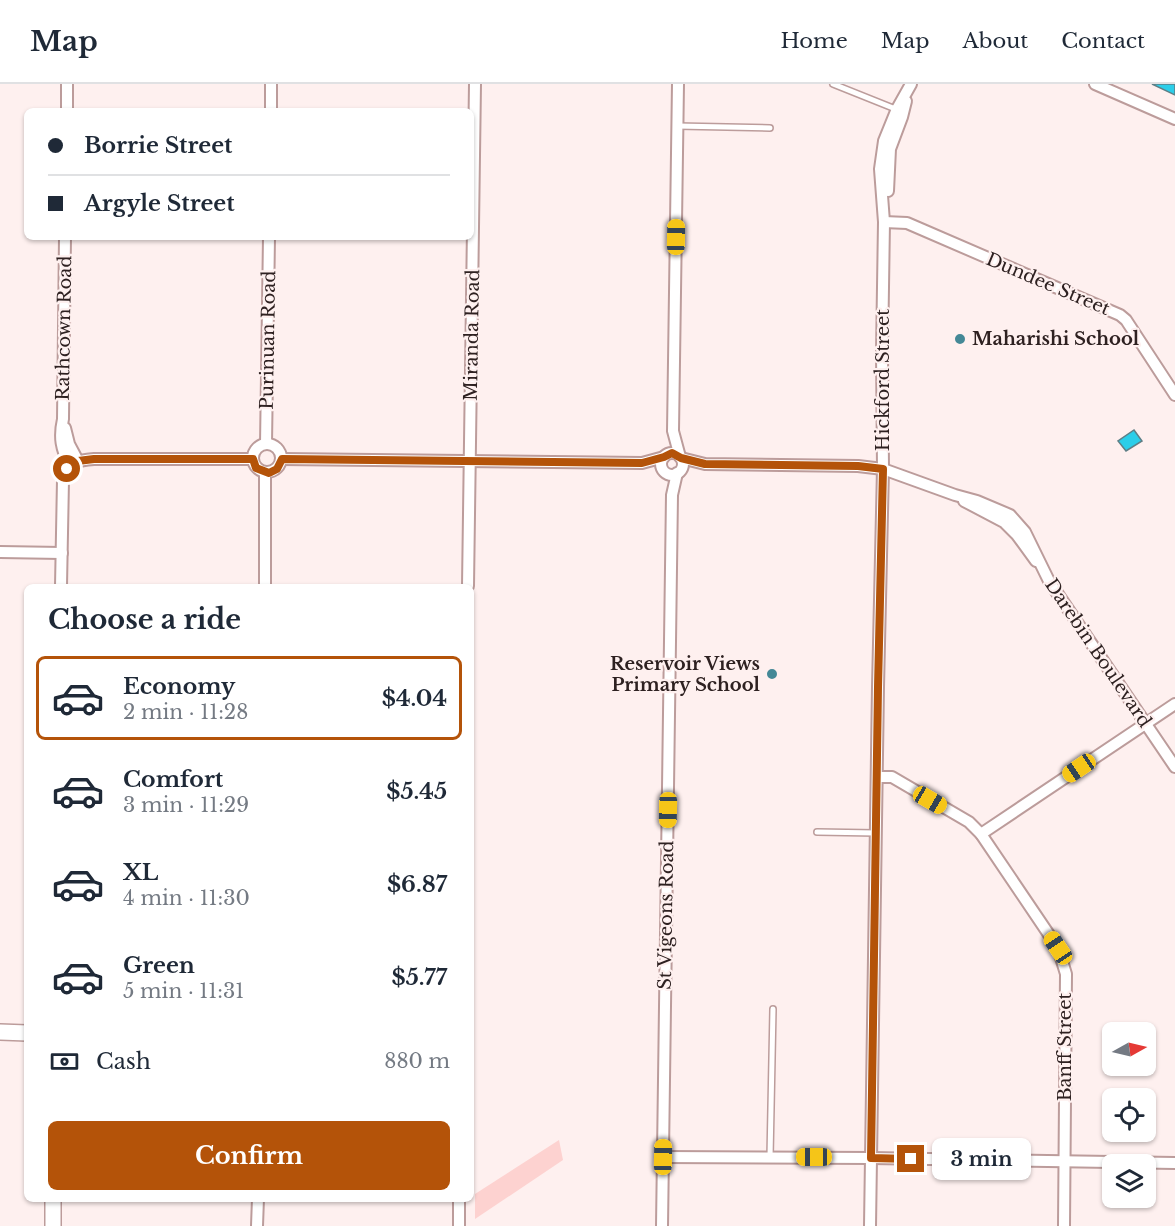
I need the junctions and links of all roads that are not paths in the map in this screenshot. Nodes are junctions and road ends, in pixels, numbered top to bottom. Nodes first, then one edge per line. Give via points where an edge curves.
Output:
1 (67, 84) edge
2 (271, 84) edge
3 (475, 84) edge
4 (678, 84) edge
5 (832, 84) edge
6 (911, 84) edge
7 (1095, 84) edge
8 (67, 108) edge
9 (271, 108) edge
10 (900, 111) junction
11 (1175, 119) edge
12 (677, 126) junction
13 (770, 128) dead end
14 (474, 178) edge
15 (884, 220) junction
16 (65, 240) edge
17 (269, 240) edge
18 (473, 240) edge
19 (1175, 395) edge
20 (673, 431) junction
21 (266, 444) junction
22 (666, 455) junction
23 (681, 457) junction
24 (253, 459) junction
25 (282, 459) junction
26 (471, 461) junction
27 (74, 463) junction
28 (642, 463) junction
29 (705, 464) junction
30 (883, 469) junction
31 (672, 471) junction
32 (265, 473) junction
33 (0, 552) edge
34 (62, 553) junction
35 (62, 584) edge
36 (265, 584) edge
37 (468, 584) edge
38 (1175, 704) edge
39 (1145, 724) junction
40 (1175, 767) edge
41 (877, 777) junction
42 (817, 832) dead end
43 (876, 833) junction
44 (981, 834) junction
45 (773, 1009) dead end
46 (0, 1032) edge
47 (24, 1033) edge
48 (663, 1157) junction
49 (770, 1157) junction
50 (871, 1158) junction
51 (1065, 1162) junction
52 (1175, 1163) edge
53 (53, 1202) edge
54 (258, 1202) edge
55 (459, 1202) edge
56 (53, 1226) edge
57 (257, 1226) edge
58 (459, 1226) edge
59 (662, 1226) edge
60 (870, 1226) edge
61 (1064, 1226) edge

1 - 8 street
2 - 9 street
3 - 14 street, Miranda Road
4 - 12 street
5 - 10 lane
6 - 10 street, Hickford Street
7 - 11 street
10 - 15 street, Hickford Street via 882,151
12 - 13 lane
12 - 20 street
15 - 19 street, Dundee Street via 907,223 1120,315
15 - 30 street, Hickford Street
16 - 27 street, Rathcown Road via 63,419
17 - 21 street, Purinuan Road
18 - 26 street, Miranda Road
20 - 22 street
20 - 23 street
21 - 24 street via 258,447
21 - 25 street via 278,449
22 - 23 street via 675,453
22 - 28 street
22 - 31 street via 662,464
23 - 29 street
23 - 31 street via 683,464
24 - 27 street via 94,459
24 - 32 street via 256,468
25 - 26 street
25 - 32 street via 274,471
26 - 28 street
26 - 37 street, Miranda Road
27 - 34 street via 63,480
28 - 31 street
29 - 30 street, Darebin Boulevard
29 - 31 street
30 - 39 street, Darebin Boulevard via 955,495 1004,522 1042,568
30 - 41 street, Hickford Street
31 - 48 street, St Vigeons Road
32 - 36 street
33 - 34 street
34 - 35 street
38 - 39 street
39 - 40 street, Darebin Boulevard
39 - 44 street
41 - 43 street, Hickford Street
41 - 44 street, Banff Street via 892,777 969,822
42 - 43 lane
43 - 50 street, Hickford Street
44 - 51 street, Banff Street via 1058,948 1066,974
45 - 49 lane
46 - 47 street
48 - 49 street
48 - 59 street, St Vigeons Road
49 - 50 street
50 - 51 street
50 - 60 street, Hickford Street
51 - 52 street
51 - 61 street, Banff Street
53 - 56 street
54 - 57 street
55 - 58 street

